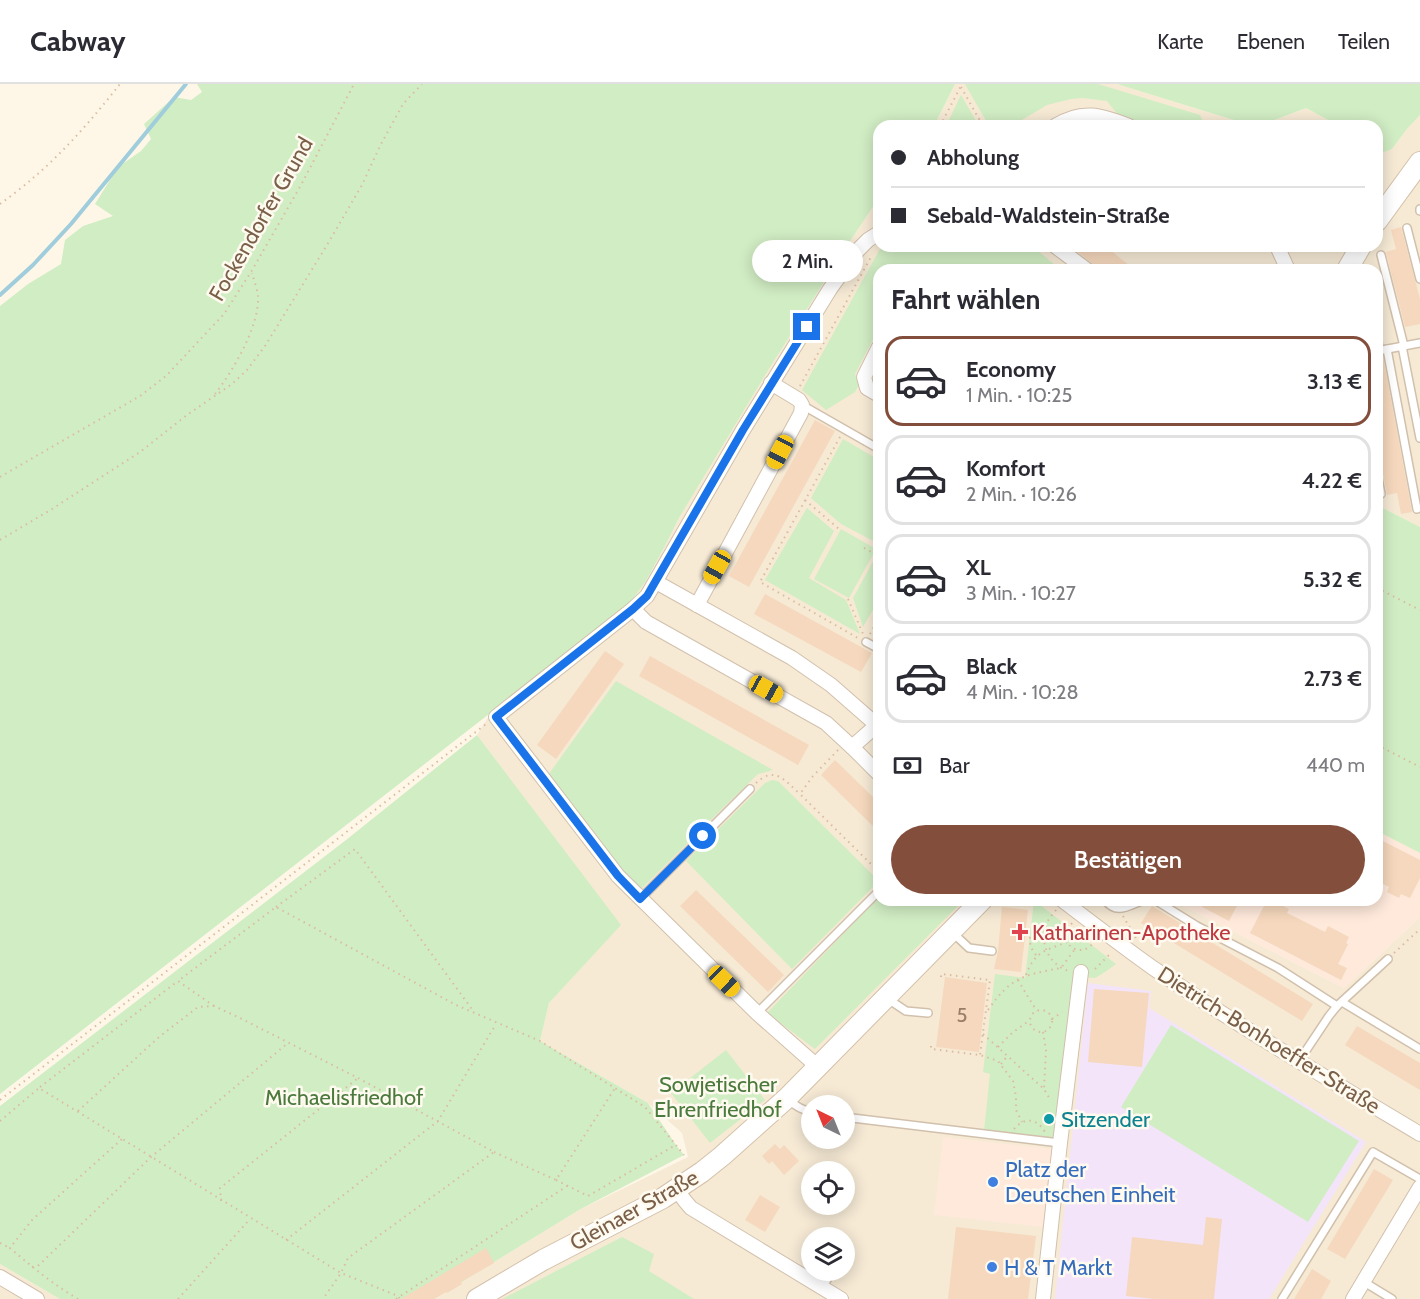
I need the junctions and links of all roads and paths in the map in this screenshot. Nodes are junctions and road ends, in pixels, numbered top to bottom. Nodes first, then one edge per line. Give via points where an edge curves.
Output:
1 (120, 84) edge
2 (354, 84) edge
3 (422, 84) edge
4 (962, 85) edge
5 (943, 120) edge
6 (980, 120) edge
7 (1064, 120) edge
8 (1112, 120) edge
9 (1420, 162) edge
10 (0, 204) edge
11 (1383, 212) edge
12 (1407, 228) dead end
13 (873, 237) edge
14 (1063, 252) edge
15 (872, 255) dead end
16 (1381, 255) dead end
17 (1079, 264) edge
18 (252, 273) junction
19 (1420, 279) edge
20 (1420, 343) edge
21 (1403, 346) junction
22 (1383, 350) edge
23 (873, 359) edge
24 (1383, 359) edge
25 (771, 383) junction
26 (873, 392) edge
27 (214, 396) junction
28 (798, 401) junction
29 (844, 429) junction
30 (1420, 438) edge
31 (873, 446) edge
32 (0, 477) edge
33 (805, 500) junction
34 (1417, 509) dead end
35 (839, 529) dead end
36 (0, 540) edge
37 (864, 548) dead end
38 (873, 553) edge
39 (656, 582) junction
40 (1383, 591) edge
41 (848, 599) dead end
42 (697, 605) junction
43 (633, 609) junction
44 (1420, 610) edge
45 (873, 629) edge
46 (866, 642) junction
47 (873, 646) edge
48 (496, 717) junction
49 (873, 720) edge
50 (873, 727) edge
51 (849, 744) junction
52 (1383, 749) edge
53 (1420, 767) edge
54 (873, 768) edge
55 (750, 789) joint
56 (800, 794) junction
57 (873, 866) edge
58 (873, 897) edge
59 (640, 899) junction
60 (976, 906) edge
61 (1058, 906) edge
62 (1070, 906) edge
63 (1112, 906) edge
64 (1127, 906) edge
65 (1165, 906) edge
66 (276, 907) junction
67 (1119, 909) junction
68 (1080, 913) junction
69 (1420, 929) edge
70 (1045, 931) junction
71 (1102, 931) junction
72 (951, 932) junction
73 (1066, 934) junction
74 (1067, 942) junction
75 (1118, 942) junction
76 (1075, 949) junction
77 (1046, 950) junction
78 (992, 951) dead end
79 (1036, 955) junction
80 (1388, 959) joint
81 (1061, 968) junction
82 (1154, 968) junction
83 (1081, 972) junction
84 (1026, 975) junction
85 (941, 977) dead end
86 (1018, 979) junction
87 (178, 981) junction
88 (886, 998) junction
89 (1339, 1004) junction
90 (213, 1006) junction
91 (1037, 1011) junction
92 (986, 1012) junction
93 (474, 1013) junction
94 (757, 1013) junction
95 (928, 1013) dead end
96 (1030, 1019) junction
97 (496, 1023) junction
98 (1042, 1031) junction
99 (983, 1034) junction
100 (288, 1043) junction
101 (931, 1046) dead end
102 (998, 1047) junction
103 (1420, 1049) edge
104 (980, 1055) junction
105 (1008, 1056) junction
106 (1299, 1061) junction
107 (1001, 1064) junction
108 (818, 1067) junction
109 (358, 1078) junction
110 (39, 1088) junction
111 (615, 1088) junction
112 (1044, 1089) junction
113 (787, 1098) junction
114 (0, 1100) edge
115 (801, 1109) edge
116 (78, 1111) junction
117 (855, 1118) edge
118 (1062, 1120) junction
119 (0, 1121) edge
120 (438, 1121) junction
121 (1022, 1122) junction
122 (1420, 1134) edge
123 (1011, 1137) junction
124 (122, 1139) junction
125 (1053, 1142) junction
126 (676, 1145) junction
127 (494, 1152) junction
128 (684, 1155) dead end
129 (151, 1157) junction
130 (1420, 1179) edge
131 (556, 1180) junction
132 (567, 1186) junction
133 (1420, 1187) edge
134 (677, 1190) junction
135 (221, 1201) junction
136 (250, 1218) junction
137 (286, 1240) junction
138 (0, 1243) edge
139 (10, 1248) junction
140 (32, 1267) junction
141 (341, 1273) junction
142 (0, 1277) edge
143 (826, 1281) edge
144 (1364, 1282) junction
145 (822, 1288) junction
146 (398, 1298) edge
147 (37, 1299) edge
148 (78, 1299) edge
149 (178, 1299) edge
150 (323, 1299) edge
151 (477, 1299) edge
152 (841, 1299) edge
153 (1042, 1299) edge
154 (1282, 1299) edge
155 (1353, 1299) edge
156 (1392, 1299) edge

1 - 10 path via 54,158
2 - 18 path, Fockendorfer Grund
3 - 27 path via 403,104 362,185 265,346 247,370
4 - 5 path
4 - 6 path
7 - 8 street via 1084,115
9 - 11 street
12 - 19 lane
13 - 25 street via 848,262
14 - 17 street
15 - 28 path
16 - 21 lane
18 - 27 path via 258,295 257,317 228,378
18 - 32 path, Fockendorfer Grund via 224,314 166,376 116,411
20 - 21 lane
21 - 22 lane
21 - 30 lane
23 - 26 street via 864,377 867,388
24 - 34 lane
25 - 28 street
25 - 39 street
27 - 36 path via 97,481
28 - 29 lane
28 - 42 street via 801,413
29 - 31 lane
29 - 33 path
33 - 35 path
33 - 46 path via 760,582
37 - 38 path
39 - 42 street
39 - 43 street
40 - 44 path
41 - 46 path
42 - 49 street via 812,671
43 - 48 street
43 - 51 street via 646,622 826,723
45 - 46 path
46 - 47 lane
48 - 59 street
48 - 114 path
50 - 51 street
51 - 54 street
51 - 56 path via 813,776
52 - 53 path
55 - 56 path via 764,776 775,774
55 - 59 lane
56 - 57 path
58 - 94 lane
59 - 94 street
60 - 72 street, Gleinaer Straße
61 - 70 path
62 - 68 street, Dietrich-Bonhoeffer-Straße
63 - 67 lane
64 - 67 lane
65 - 89 lane
66 - 87 path
66 - 93 path
66 - 93 path via 355,849
67 - 82 path
68 - 71 street, Dietrich-Bonhoeffer-Straße
68 - 73 path
69 - 80 path
70 - 73 path
70 - 77 path
70 - 79 path via 1039,924 1030,936 1029,943
71 - 75 street, Dietrich-Bonhoeffer-Straße
71 - 76 path via 1087,949
72 - 78 lane via 969,948
72 - 88 street, Gleinaer Straße
73 - 74 path
74 - 76 path
74 - 77 path
75 - 82 street, Dietrich-Bonhoeffer-Straße
75 - 83 path via 1097,968
76 - 81 path
77 - 79 path
77 - 81 path
79 - 84 path
80 - 89 lane
81 - 83 path
81 - 84 path
82 - 106 street, Dietrich-Bonhoeffer-Straße
83 - 118 street
84 - 86 path
85 - 92 path via 980,976 990,980
86 - 91 path
86 - 92 path via 1002,990
87 - 90 path
87 - 110 path
88 - 95 lane via 906,1011
88 - 108 street, Gleinaer Straße
89 - 103 lane
89 - 106 lane
90 - 100 path
90 - 116 path via 198,1007 159,1037
91 - 96 path
91 - 98 path via 1044,1010 1052,1018 1051,1026
92 - 99 path
93 - 97 path
94 - 108 street
96 - 98 path via 1034,1029
96 - 102 path
97 - 111 path via 540,1041
97 - 120 path
98 - 112 path via 1046,1050
99 - 102 path
99 - 104 path
100 - 109 path
100 - 129 path
101 - 104 path
102 - 105 path
104 - 107 path
105 - 107 path
105 - 112 path
106 - 122 street, Dietrich-Bonhoeffer-Straße
107 - 121 path via 1013,1081 1016,1110
108 - 113 street, Gleinaer Straße
109 - 120 path
109 - 135 path via 220,1188
110 - 116 path
110 - 119 path
111 - 126 path via 645,1107
111 - 131 path
112 - 118 path
113 - 115 lane
113 - 134 street, Gleinaer Straße via 723,1156
116 - 124 path
117 - 123 lane
118 - 125 street
120 - 127 path
120 - 137 path
121 - 123 path
121 - 125 path via 1038,1123
123 - 125 lane
124 - 129 path
124 - 139 path via 32,1220
125 - 153 street
126 - 128 path
126 - 132 path via 588,1196
127 - 131 path
127 - 141 path via 348,1258
129 - 135 path
129 - 140 path via 39,1265
130 - 154 lane via 1372,1152
131 - 132 path
132 - 146 path
133 - 144 street
134 - 145 street via 692,1208
134 - 151 street, Gleinaer Straße
135 - 136 path
136 - 137 path
136 - 149 path
137 - 141 path
138 - 139 path
139 - 140 path
140 - 148 path
141 - 146 path
141 - 150 path
142 - 147 street
143 - 145 lane
144 - 155 street
144 - 156 lane
145 - 152 street

